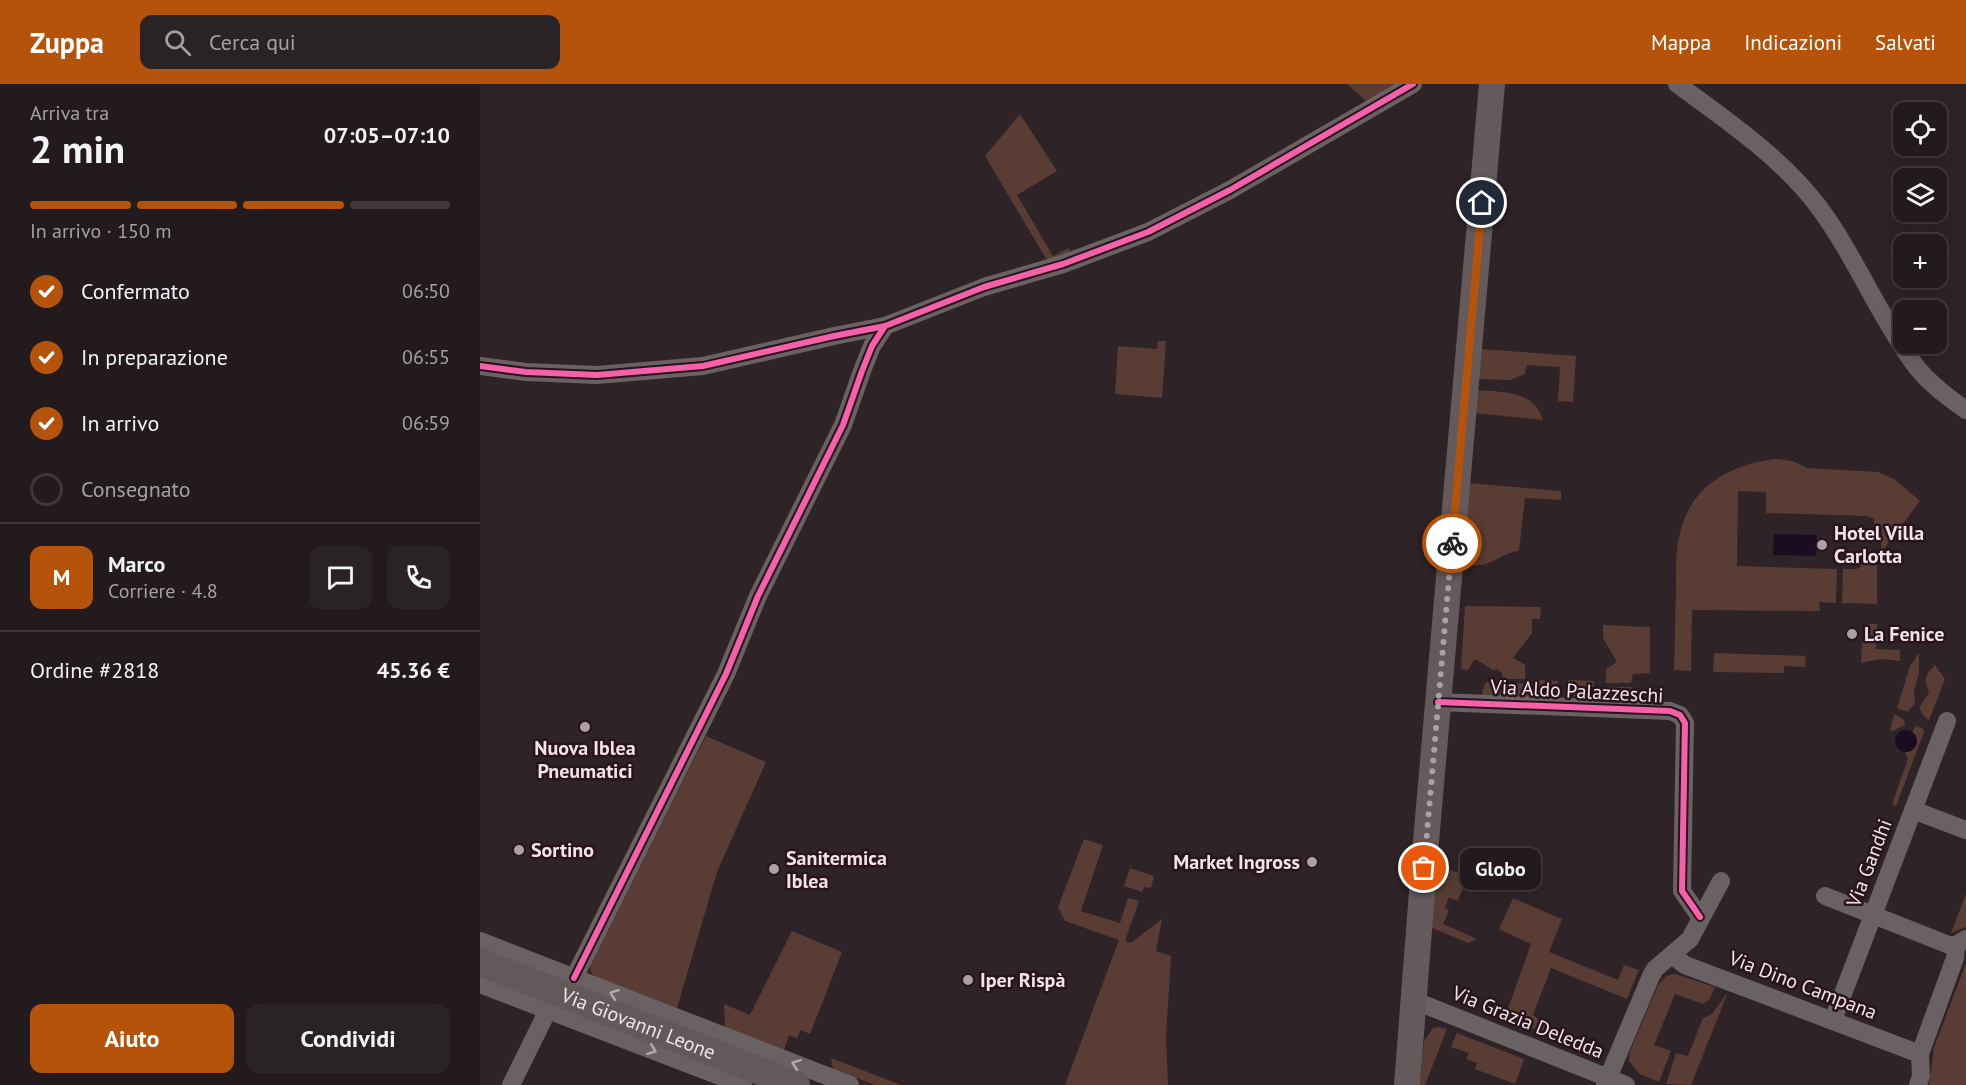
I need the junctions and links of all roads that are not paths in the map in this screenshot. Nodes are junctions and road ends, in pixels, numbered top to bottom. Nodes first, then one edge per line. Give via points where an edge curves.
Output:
1 (1413, 84) edge
2 (1492, 84) edge
3 (1677, 84) edge
4 (885, 326) junction
5 (480, 366) edge
6 (1966, 410) edge
7 (1438, 702) junction
8 (1947, 721) dead end
9 (1913, 810) junction
10 (1966, 830) edge
11 (1721, 881) dead end
12 (1825, 896) dead end
13 (1874, 915) junction
14 (1700, 917) junction
15 (480, 941) edge
16 (1961, 942) edge
17 (1672, 955) junction
18 (480, 962) edge
19 (574, 978) junction
20 (480, 984) edge
21 (1413, 1000) junction
22 (548, 1010) junction
23 (1833, 1020) junction
24 (1920, 1053) junction
25 (1606, 1082) edge
26 (511, 1085) edge
27 (743, 1085) edge
28 (796, 1085) edge
29 (850, 1085) edge
30 (1407, 1085) edge
31 (1626, 1085) edge
32 (1918, 1085) edge

1 - 4 street via 1230,190 1148,232 1063,264 984,287
2 - 7 main road
3 - 6 street via 1799,183 1834,231 1913,363
4 - 5 street via 703,366 597,375
4 - 19 street via 872,346 843,425 758,596 726,674
7 - 14 street, Via Aldo Palazzeschi via 1670,711 1680,715 1685,723 1682,891
7 - 21 main road
8 - 9 street, Via Gandhi
9 - 10 street
9 - 13 street, Via Gandhi
11 - 14 street
12 - 13 street
13 - 16 street via 1949,945
13 - 23 street, Via Gandhi
14 - 17 street via 1690,939
15 - 19 street
16 - 24 street
17 - 23 street, Via Dino Campana via 1685,965
17 - 25 street via 1651,976
18 - 28 main road, Via Giovanni Leone
29 -> 19 street
20 - 22 street
21 - 25 street, Via Grazia Deledda
21 - 30 main road
22 - 26 street
22 -> 27 street
23 - 24 street, Via Dino Campana
24 - 32 street
25 - 31 street, Via Grazia Deledda

